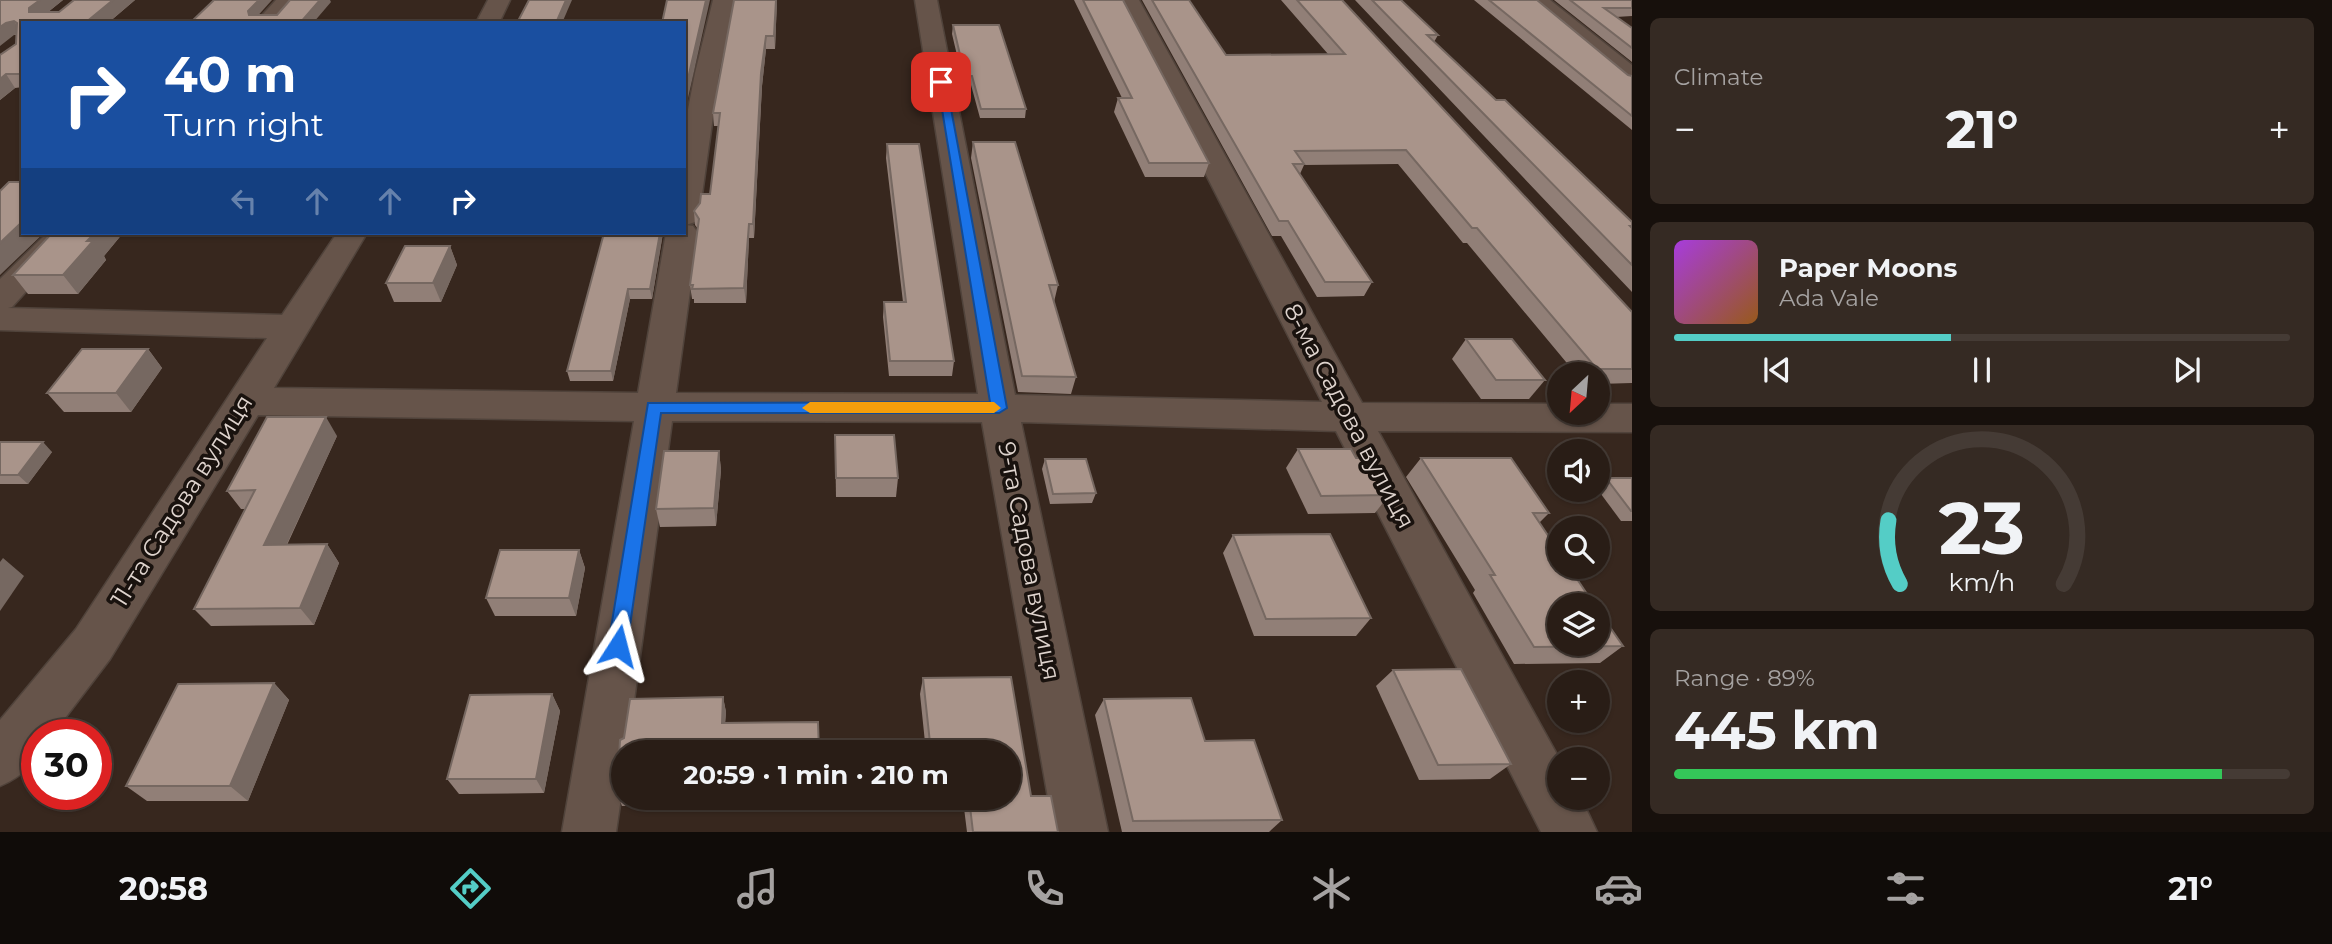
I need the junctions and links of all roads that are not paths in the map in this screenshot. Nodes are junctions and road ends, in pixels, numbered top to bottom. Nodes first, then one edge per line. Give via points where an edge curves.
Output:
1 (288, 0) edge
2 (499, 0) edge
3 (724, 0) edge
4 (926, 0) edge
5 (1128, 0) edge
6 (1536, 0) edge
7 (268, 21) edge
8 (488, 21) edge
9 (1632, 77) edge
10 (686, 204) edge
11 (62, 235) edge
12 (351, 235) edge
13 (682, 235) edge
14 (0, 299) edge
15 (0, 319) edge
16 (292, 327) junction
17 (244, 401) junction
18 (654, 407) junction
19 (999, 408) junction
20 (1349, 417) junction
21 (1632, 418) edge
22 (0, 760) edge
23 (589, 832) edge
24 (1081, 832) edge
25 (1570, 832) edge

1 - 7 street
2 - 8 street
3 - 10 street
4 - 19 street, 9-та Садова вулиця
5 - 20 street, 8-ма Садова вулиця
6 - 9 street
11 - 14 street
12 - 16 street, 11-та Садова вулиця
13 - 18 street
15 - 16 street
16 - 17 street, 11-та Садова вулиця
17 - 18 street
17 - 22 street, 11-та Садова вулиця via 93,644
18 - 19 street
18 - 23 street
19 - 20 street
19 - 24 street, 9-та Садова вулиця
20 - 21 street
20 - 25 street, 8-ма Садова вулиця

